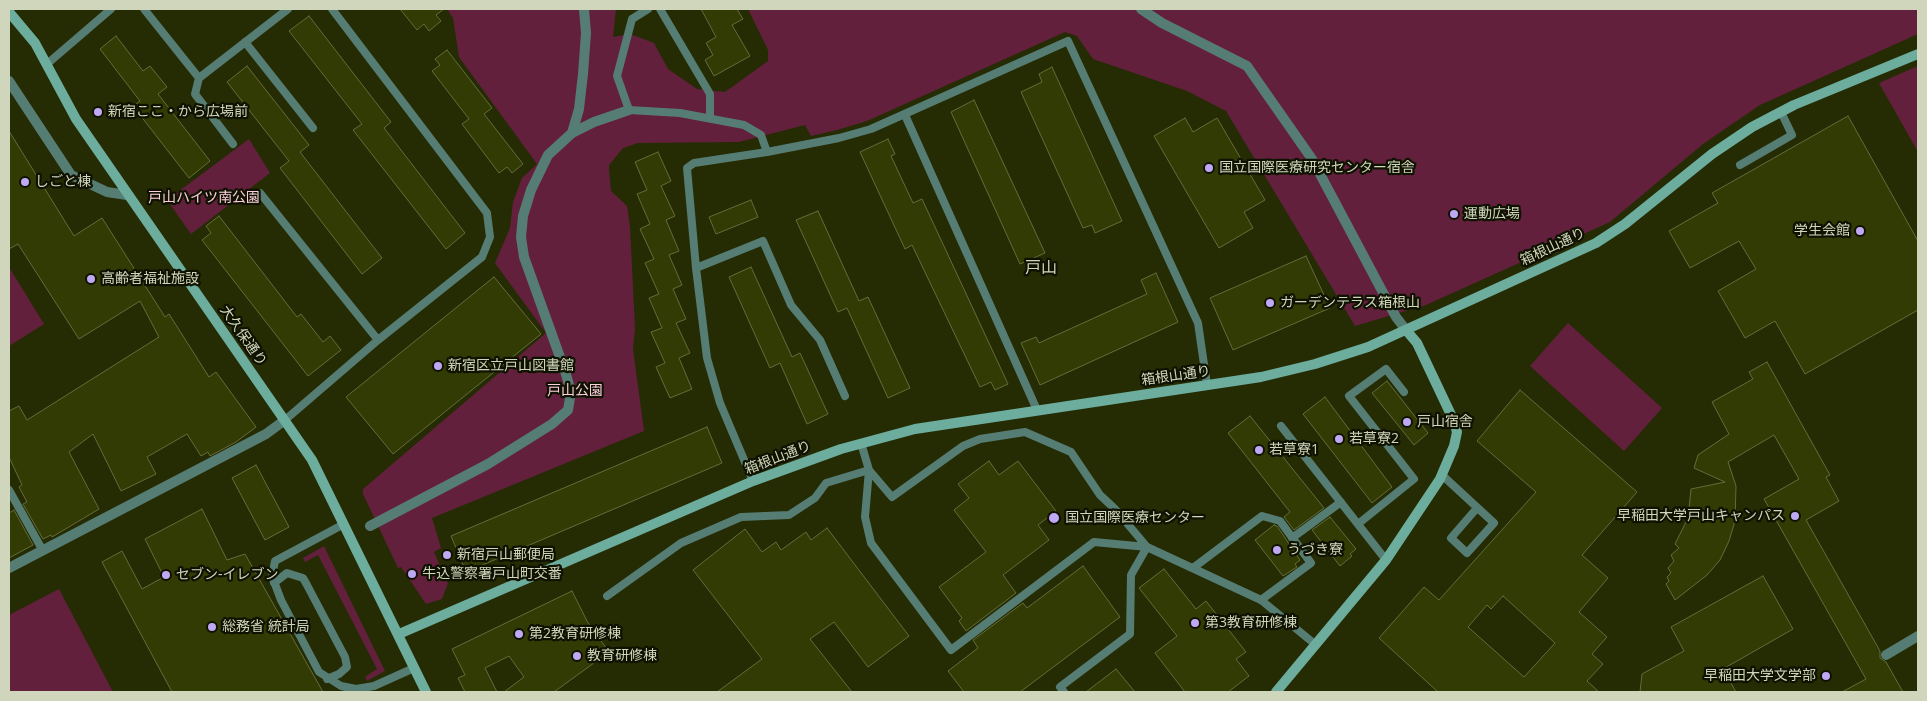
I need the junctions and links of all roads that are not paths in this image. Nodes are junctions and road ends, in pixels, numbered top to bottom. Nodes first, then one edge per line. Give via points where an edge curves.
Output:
1 (111, 9) edge
2 (144, 9) edge
3 (288, 9) edge
4 (332, 9) edge
5 (584, 9) edge
6 (648, 9) edge
7 (660, 9) edge
8 (1142, 9) edge
9 (9, 12) edge
10 (245, 42) junction
11 (1918, 54) edge
12 (48, 64) junction
13 (199, 78) junction
14 (9, 81) edge
15 (629, 110) junction
16 (1781, 112) junction
17 (905, 115) junction
18 (710, 118) junction
19 (313, 128) dead end
20 (572, 133) junction
21 (233, 144) dead end
22 (767, 152) junction
23 (1740, 165) dead end
24 (260, 193) dead end
25 (127, 195) junction
26 (696, 268) junction
27 (1406, 330) junction
28 (378, 340) junction
29 (1207, 385) junction
30 (1404, 392) dead end
31 (845, 396) dead end
32 (1037, 410) junction
33 (285, 420) junction
34 (1281, 426) dead end
35 (861, 443) junction
36 (869, 470) junction
37 (1442, 475) junction
38 (753, 481) junction
39 (9, 490) edge
40 (1341, 502) junction
41 (1477, 508) junction
42 (344, 524) junction
43 (1358, 524) junction
44 (370, 526) dead end
45 (1292, 538) junction
46 (1147, 547) junction
47 (43, 551) junction
48 (1386, 560) junction
49 (9, 568) edge
50 (1193, 568) junction
51 (274, 583) junction
52 (607, 596) dead end
53 (1261, 600) junction
54 (399, 634) junction
55 (1918, 636) edge
56 (1316, 645) junction
57 (1886, 655) dead end
58 (414, 668) junction
59 (327, 678) junction
60 (426, 692) edge
61 (1064, 692) edge
62 (1276, 692) edge

1 - 12 lane
2 - 13 lane
3 - 10 lane
4 - 28 lane via 487,213 490,237 482,257
5 - 20 street via 586,33 579,109
6 - 15 lane via 632,19 617,76
7 - 18 lane via 710,94
8 - 27 street via 1162,23 1247,66 1312,159 1396,318
9 - 12 street, 大久保通り
10 - 13 lane
10 - 19 lane
11 - 16 street, 箱根山通り
12 - 25 street, 大久保通り via 76,119
13 - 21 lane via 196,94
14 - 25 street via 71,175 107,192
15 - 18 lane via 680,112
15 - 20 street
16 - 23 lane via 1792,136
16 - 27 street, 箱根山通り via 1731,140 1604,238
17 - 22 lane via 847,136
17 - 29 lane via 1068,41 1198,324
17 - 32 lane
18 - 22 lane via 744,125 761,136
20 - 44 street via 548,155 531,190 521,237 524,257 566,371 571,392 568,410 552,424 488,464
22 - 26 lane via 694,163 687,168
24 - 28 lane
25 - 33 street, 大久保通り
26 - 31 lane via 763,241 791,305 820,340
26 - 38 lane via 706,358 720,403
27 - 29 street, 箱根山通り via 1368,347 1315,364
27 - 37 street via 1417,343 1456,426 1456,438
28 - 33 lane
29 - 32 street, 箱根山通り
30 - 43 lane via 1386,369 1349,396 1414,479
32 - 35 street, 箱根山通り via 915,429
33 - 42 street, 大久保通り via 312,460
33 - 47 street via 266,434
34 - 40 lane
35 - 36 lane
35 - 38 street, 箱根山通り
36 - 46 lane via 892,497 962,446 980,439 1025,432 1071,452 1100,495
36 - 46 lane via 865,517 871,543 951,650 1094,542
36 - 52 lane via 826,483 815,498 789,515 741,517 680,543
37 - 41 lane
37 - 48 street
38 - 54 street, 箱根山通り
39 - 47 lane
40 - 43 lane
40 - 45 lane
41 - 41 lane via 1494,523 1467,554 1451,538
42 - 51 lane via 275,561
42 - 54 street, 大久保通り
43 - 48 lane
45 - 50 lane via 1280,521 1262,516
45 - 53 lane via 1311,563
46 - 50 lane
46 - 61 lane via 1131,576 1130,634 1060,687
47 - 49 street
48 - 56 street
50 - 53 lane
51 - 59 lane via 319,672
51 - 59 lane via 287,573 303,578 307,585 345,657 347,667
53 - 56 lane
54 - 58 street, 大久保通り
55 - 57 street
56 - 62 street
58 - 59 lane via 374,686 356,689 341,686
58 - 60 street, 大久保通り

